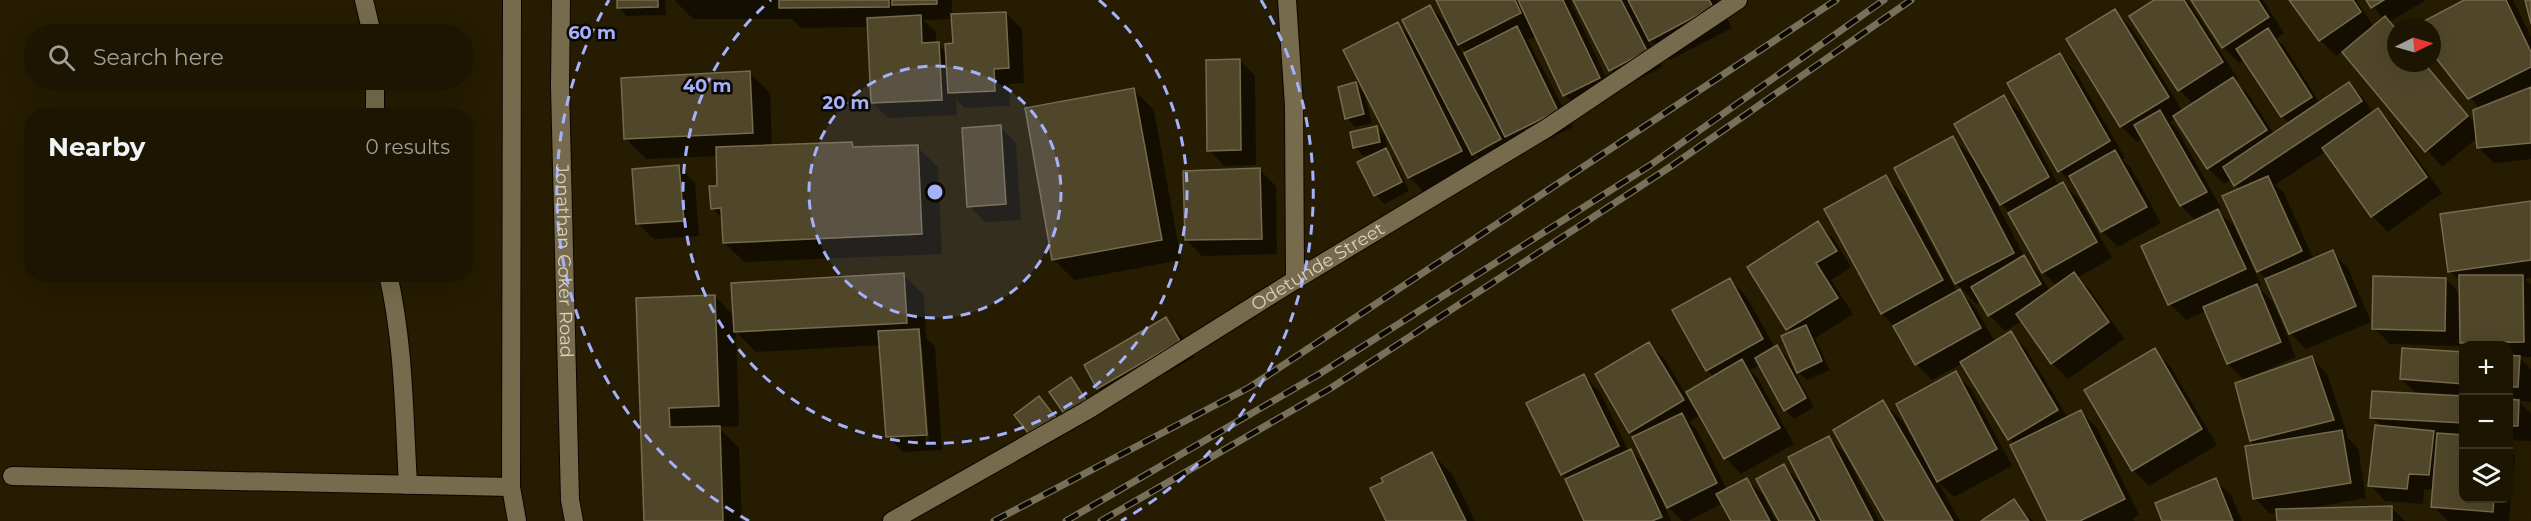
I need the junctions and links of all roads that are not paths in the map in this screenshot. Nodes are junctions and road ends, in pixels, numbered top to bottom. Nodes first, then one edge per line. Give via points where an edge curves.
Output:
1 (364, 0) edge
2 (512, 0) edge
3 (561, 0) edge
4 (1287, 0) edge
5 (1738, 0) edge
6 (370, 24) edge
7 (375, 90) edge
8 (375, 108) edge
9 (1295, 280) junction
10 (390, 282) edge
11 (12, 476) dead end
12 (408, 485) junction
13 (511, 487) junction
14 (517, 521) edge
15 (574, 521) edge
16 (892, 521) edge

1 - 6 street
2 - 13 street
3 - 15 street, Jonathan Coker Road via 569,464
4 - 9 street via 1294,106
5 - 9 street, Odetunde Street via 1547,128
7 - 8 street
9 - 16 street, Odetunde Street via 1086,411
10 - 12 street via 401,352
11 - 12 street
12 - 13 street
13 - 14 street

